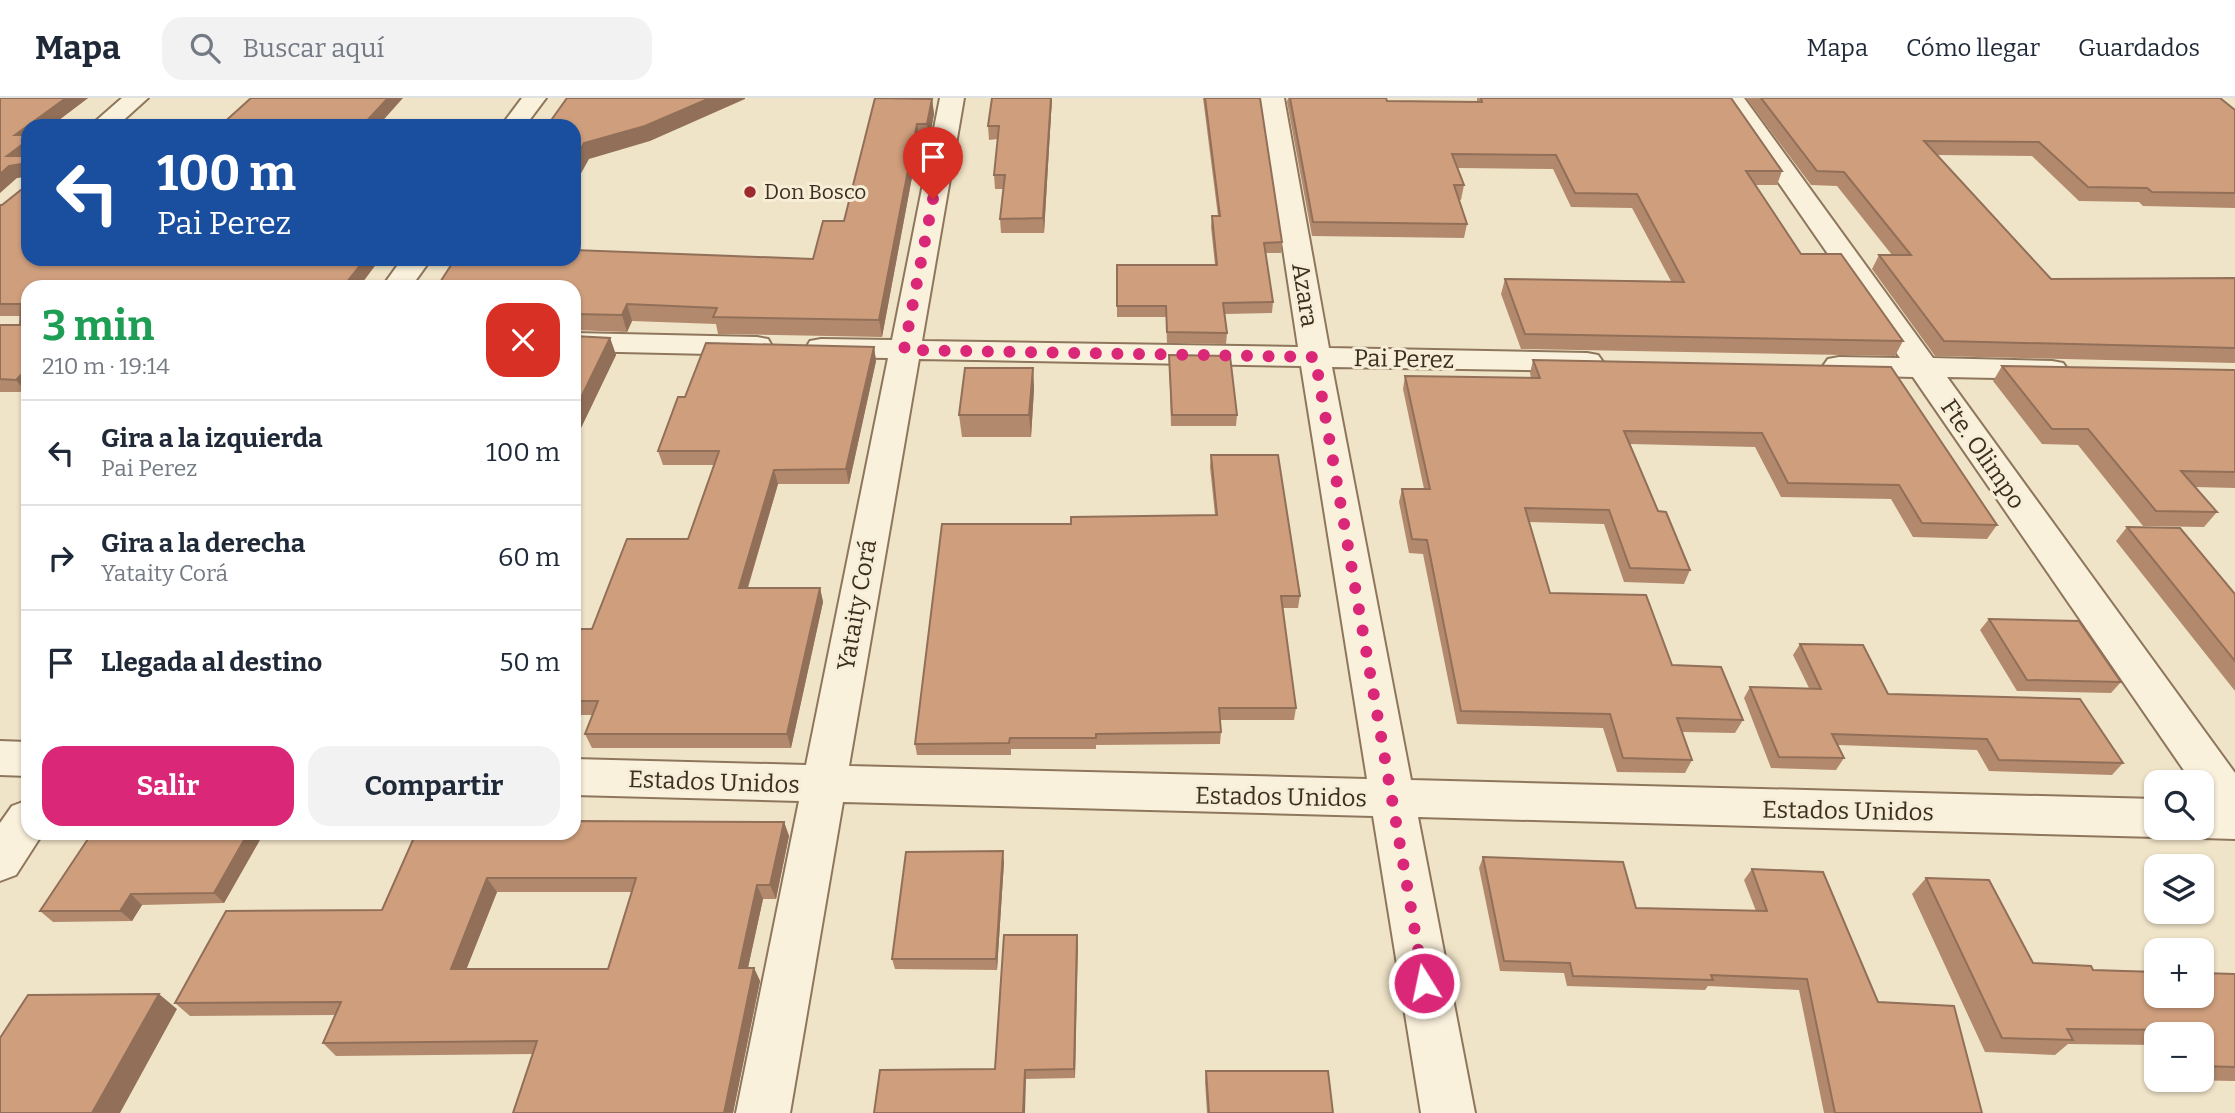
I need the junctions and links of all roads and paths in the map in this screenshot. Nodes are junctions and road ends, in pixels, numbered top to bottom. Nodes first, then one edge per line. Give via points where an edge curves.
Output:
1 (136, 98) edge
2 (534, 98) edge
3 (952, 98) edge
4 (1272, 98) edge
5 (1732, 98) edge
6 (110, 119) edge
7 (518, 119) edge
8 (581, 342) edge
9 (904, 350) junction
10 (1315, 357) junction
11 (1618, 362) edge
12 (1811, 366) edge
13 (1922, 368) junction
14 (2085, 371) edge
15 (0, 758) edge
16 (21, 759) edge
17 (581, 777) edge
18 (824, 786) junction
19 (1392, 800) junction
20 (2235, 808) edge
21 (2144, 818) edge
22 (2214, 820) edge
23 (2235, 820) edge
24 (21, 828) edge
25 (0, 860) edge
26 (763, 1113) edge
27 (1448, 1113) edge

1 - 6 street
2 - 7 street
3 - 9 street, Yataity Corá
4 - 10 street, Azara
5 - 13 street, Fte. Olimpo
8 - 9 street, Pai Perez
9 - 10 street, Pai Perez
9 - 18 street, Yataity Corá
10 - 11 street, Pai Perez
10 - 19 street, Azara
12 - 13 street
13 - 14 street
13 - 20 street, Fte. Olimpo
15 - 16 street
17 - 18 street, Estados Unidos
18 - 19 street, Estados Unidos
18 - 26 street, Yataity Corá
19 - 21 street, Estados Unidos
19 - 27 street, Azara
22 - 23 street
24 - 25 street

